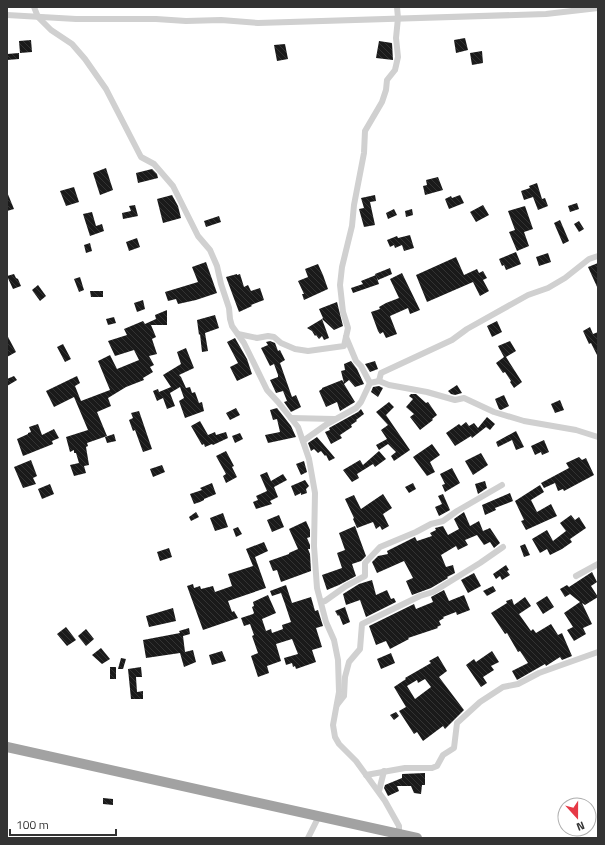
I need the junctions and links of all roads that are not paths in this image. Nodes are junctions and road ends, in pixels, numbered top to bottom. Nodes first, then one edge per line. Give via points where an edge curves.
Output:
1 (34, 7) edge
2 (397, 7) edge
3 (598, 8) edge
4 (7, 15) edge
5 (38, 17) junction
6 (398, 18) junction
7 (598, 256) edge
8 (238, 334) junction
9 (346, 337) junction
10 (344, 346) junction
11 (356, 361) junction
12 (379, 381) junction
13 (370, 383) junction
14 (291, 418) junction
15 (336, 419) junction
16 (598, 437) edge
17 (303, 441) junction
18 (502, 485) dead end
19 (503, 547) dead end
20 (598, 564) edge
21 (576, 576) dead end
22 (321, 602) junction
23 (598, 652) edge
24 (336, 707) junction
25 (7, 747) edge
26 (384, 771) junction
27 (366, 775) junction
28 (379, 791) junction
29 (319, 816) junction
30 (394, 835) edge
31 (308, 838) edge
32 (417, 838) edge

1 - 5 street
2 - 6 street
3 - 6 street via 546,14
4 - 5 street
5 - 6 street via 156,18 258,23
5 - 8 street via 51,30 72,44 85,59 106,89 142,157 154,164 173,186 198,236 210,250 217,266 232,326
6 - 9 street via 398,57 395,70 387,80 382,102 365,131 352,226 342,267 340,285 348,328
7 - 12 street via 589,259 548,288 528,295 452,340 381,373
8 - 10 street via 257,338 274,337 295,349
8 - 14 street via 267,390
9 - 10 street
9 - 11 street
10 - 11 street
11 - 13 street
12 - 13 street
12 - 16 street via 455,400 464,398 524,422 576,430
13 - 15 street via 356,408
14 - 15 street
14 - 17 street via 298,427
15 - 17 street
17 - 22 street via 315,493 315,564
18 - 22 street via 443,521 380,547 365,563 365,576
19 - 24 street via 433,592 362,624 360,649 349,662 344,696
20 - 21 street
22 - 24 street via 338,660 339,692
23 - 26 street via 545,670 518,684 503,688 480,702 457,722 454,748 443,755 437,766
24 - 27 street via 333,725 335,737
25 - 29 highway
26 - 27 street
26 - 28 street
27 - 28 street
28 - 30 street via 395,817 398,826
29 - 30 highway
29 - 31 street
30 - 32 highway

